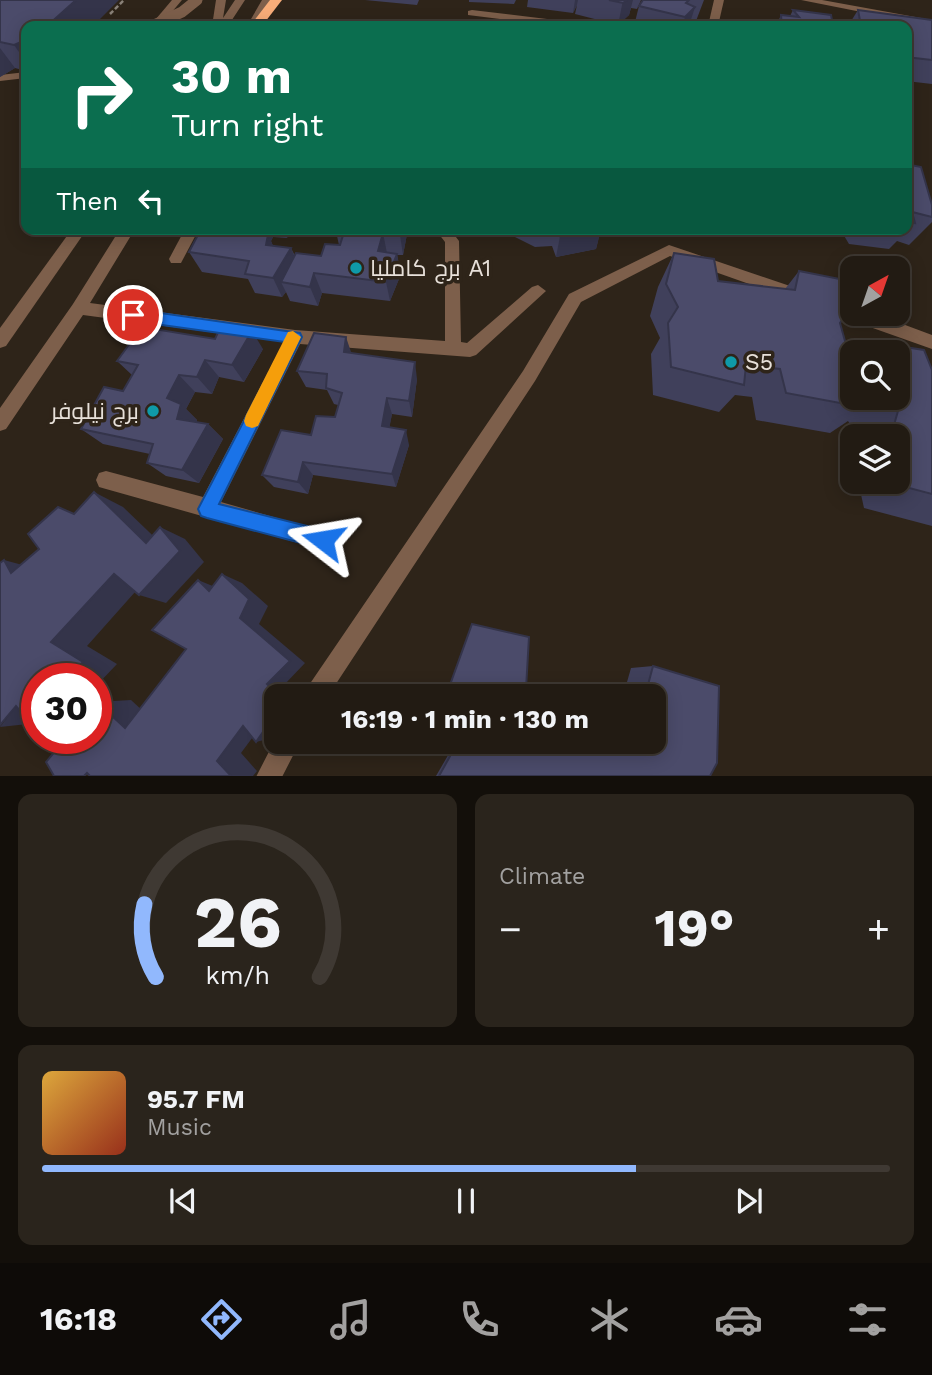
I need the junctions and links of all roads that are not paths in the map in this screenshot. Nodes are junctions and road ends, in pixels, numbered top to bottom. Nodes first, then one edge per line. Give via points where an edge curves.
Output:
1 (177, 0) edge
2 (197, 0) edge
3 (221, 0) edge
4 (240, 0) edge
5 (267, 0) edge
6 (276, 0) edge
7 (719, 0) edge
8 (806, 0) edge
9 (472, 13) dead end
10 (158, 21) edge
11 (163, 21) edge
12 (218, 21) edge
13 (226, 21) edge
14 (256, 21) edge
15 (258, 21) edge
16 (538, 21) edge
17 (714, 21) edge
18 (932, 23) edge
19 (21, 76) edge
20 (0, 78) edge
21 (76, 235) edge
22 (124, 235) edge
23 (189, 235) edge
24 (447, 235) edge
25 (176, 259) dead end
26 (538, 290) dead end
27 (79, 308) junction
28 (840, 309) edge
29 (888, 326) edge
30 (295, 337) junction
31 (0, 341) edge
32 (932, 342) edge
33 (453, 349) junction
34 (0, 423) edge
35 (106, 480) dead end
36 (207, 509) junction
37 (323, 540) dead end
38 (323, 684) edge
39 (281, 754) edge
40 (268, 776) edge

1 - 10 street
2 - 11 street, bridge
3 - 12 street
4 - 13 street
5 - 14 street
6 - 15 highway
7 - 17 street
8 - 18 street
9 - 16 street
19 - 20 street
21 - 31 street
22 - 27 street
23 - 25 street
24 - 33 street via 452,241
26 - 33 street via 470,350
27 - 30 street
27 - 34 street
28 - 38 street via 669,250 575,298 529,376
29 - 32 street
30 - 33 street
30 - 36 street
35 - 36 street
36 - 37 street
39 - 40 street

